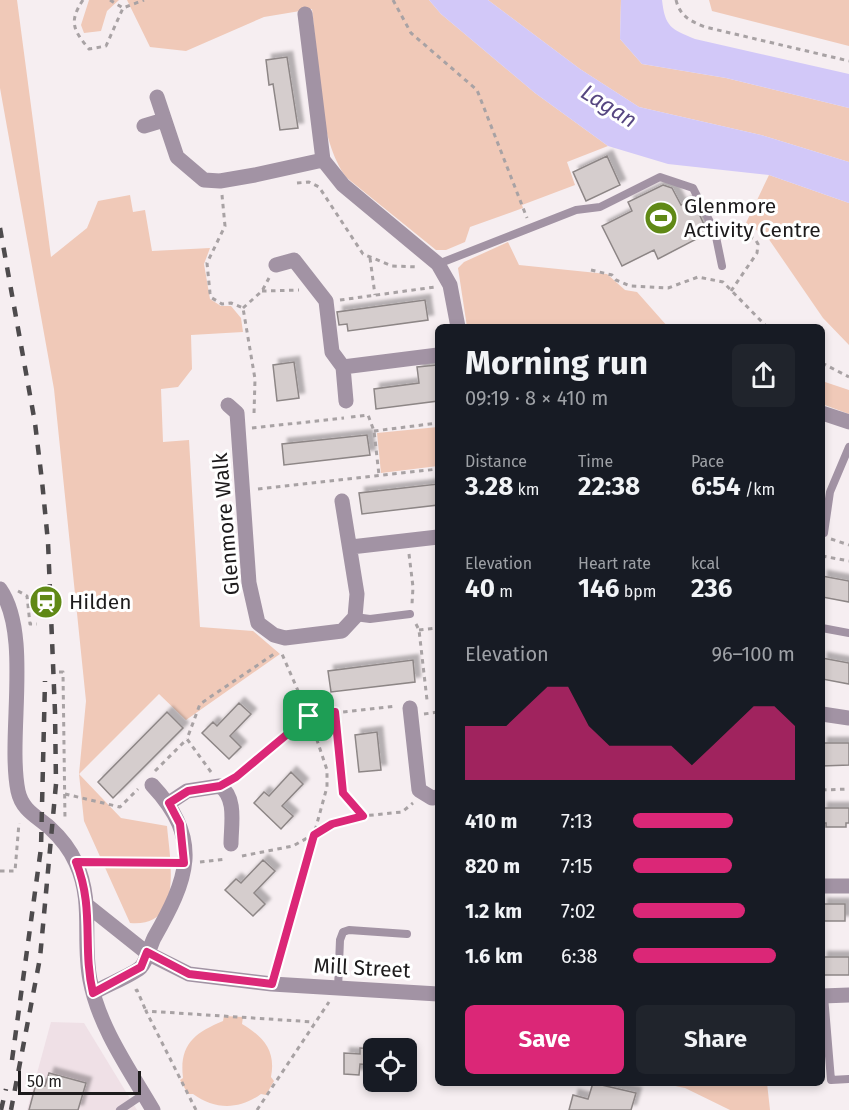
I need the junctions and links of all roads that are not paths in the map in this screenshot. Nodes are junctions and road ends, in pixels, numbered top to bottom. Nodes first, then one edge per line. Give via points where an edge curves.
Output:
1 (305, 14) dead end
2 (157, 98) dead end
3 (164, 120) junction
4 (144, 126) dead end
5 (323, 160) junction
6 (728, 229) road end
7 (715, 232) junction
8 (438, 264) junction
9 (276, 265) road end
10 (722, 266) dead end
11 (457, 324) edge
12 (435, 355) edge
13 (343, 367) junction
14 (346, 401) dead end
15 (228, 405) dead end
16 (825, 414) edge
17 (849, 422) edge
18 (849, 447) edge
19 (826, 491) edge
20 (342, 501) dead end
21 (825, 512) edge
22 (435, 537) edge
23 (351, 547) junction
24 (0, 589) edge
25 (411, 614) road end
26 (355, 617) junction
27 (825, 629) edge
28 (849, 633) edge
29 (410, 708) road end
30 (825, 714) edge
31 (849, 718) edge
32 (149, 781) road end
33 (431, 796) edge
34 (169, 803) junction
35 (231, 844) dead end
36 (825, 886) edge
37 (849, 886) edge
38 (88, 906) junction
39 (407, 934) dead end
40 (147, 952) junction
41 (339, 988) junction
42 (93, 993) junction
43 (435, 994) edge
44 (849, 995) edge
45 (825, 996) edge
46 (825, 1017) edge
47 (849, 1079) edge
48 (144, 1094) junction
49 (120, 1110) edge
50 (153, 1110) edge

1 - 5 street
2 - 3 street
3 - 4 street
3 - 5 street via 177,157 204,180 282,171
5 - 8 street via 343,185
6 - 7 lane
7 - 8 lane via 693,188 660,177 600,207 576,210
7 - 10 lane
8 - 11 street via 450,285
9 - 13 street via 294,260 324,298 332,352
12 - 13 street
13 - 14 street
15 - 26 street, Glenmore Walk via 237,413 249,583 258,623 285,638 342,632
16 - 17 street
18 - 19 lane
19 - 21 lane
20 - 23 street
22 - 23 street
23 - 26 street via 357,594
24 - 38 street via 10,609 16,657 17,776 21,800 27,811 65,843 76,862
25 - 26 lane
27 - 28 lane
29 - 33 street via 419,790
30 - 31 street
32 - 34 street
34 - 35 street via 188,791 220,786 228,791
34 - 40 street via 180,824 182,883
36 - 37 street
38 - 40 street, Mill Street
38 - 42 street
39 - 41 lane via 343,932
40 - 41 street, Mill Street via 189,974
40 - 42 street via 141,967
41 - 43 street, Mill Street
42 - 48 street via 103,1023
44 - 45 street
46 - 47 lane via 831,1080
48 - 49 lane
48 - 50 street

